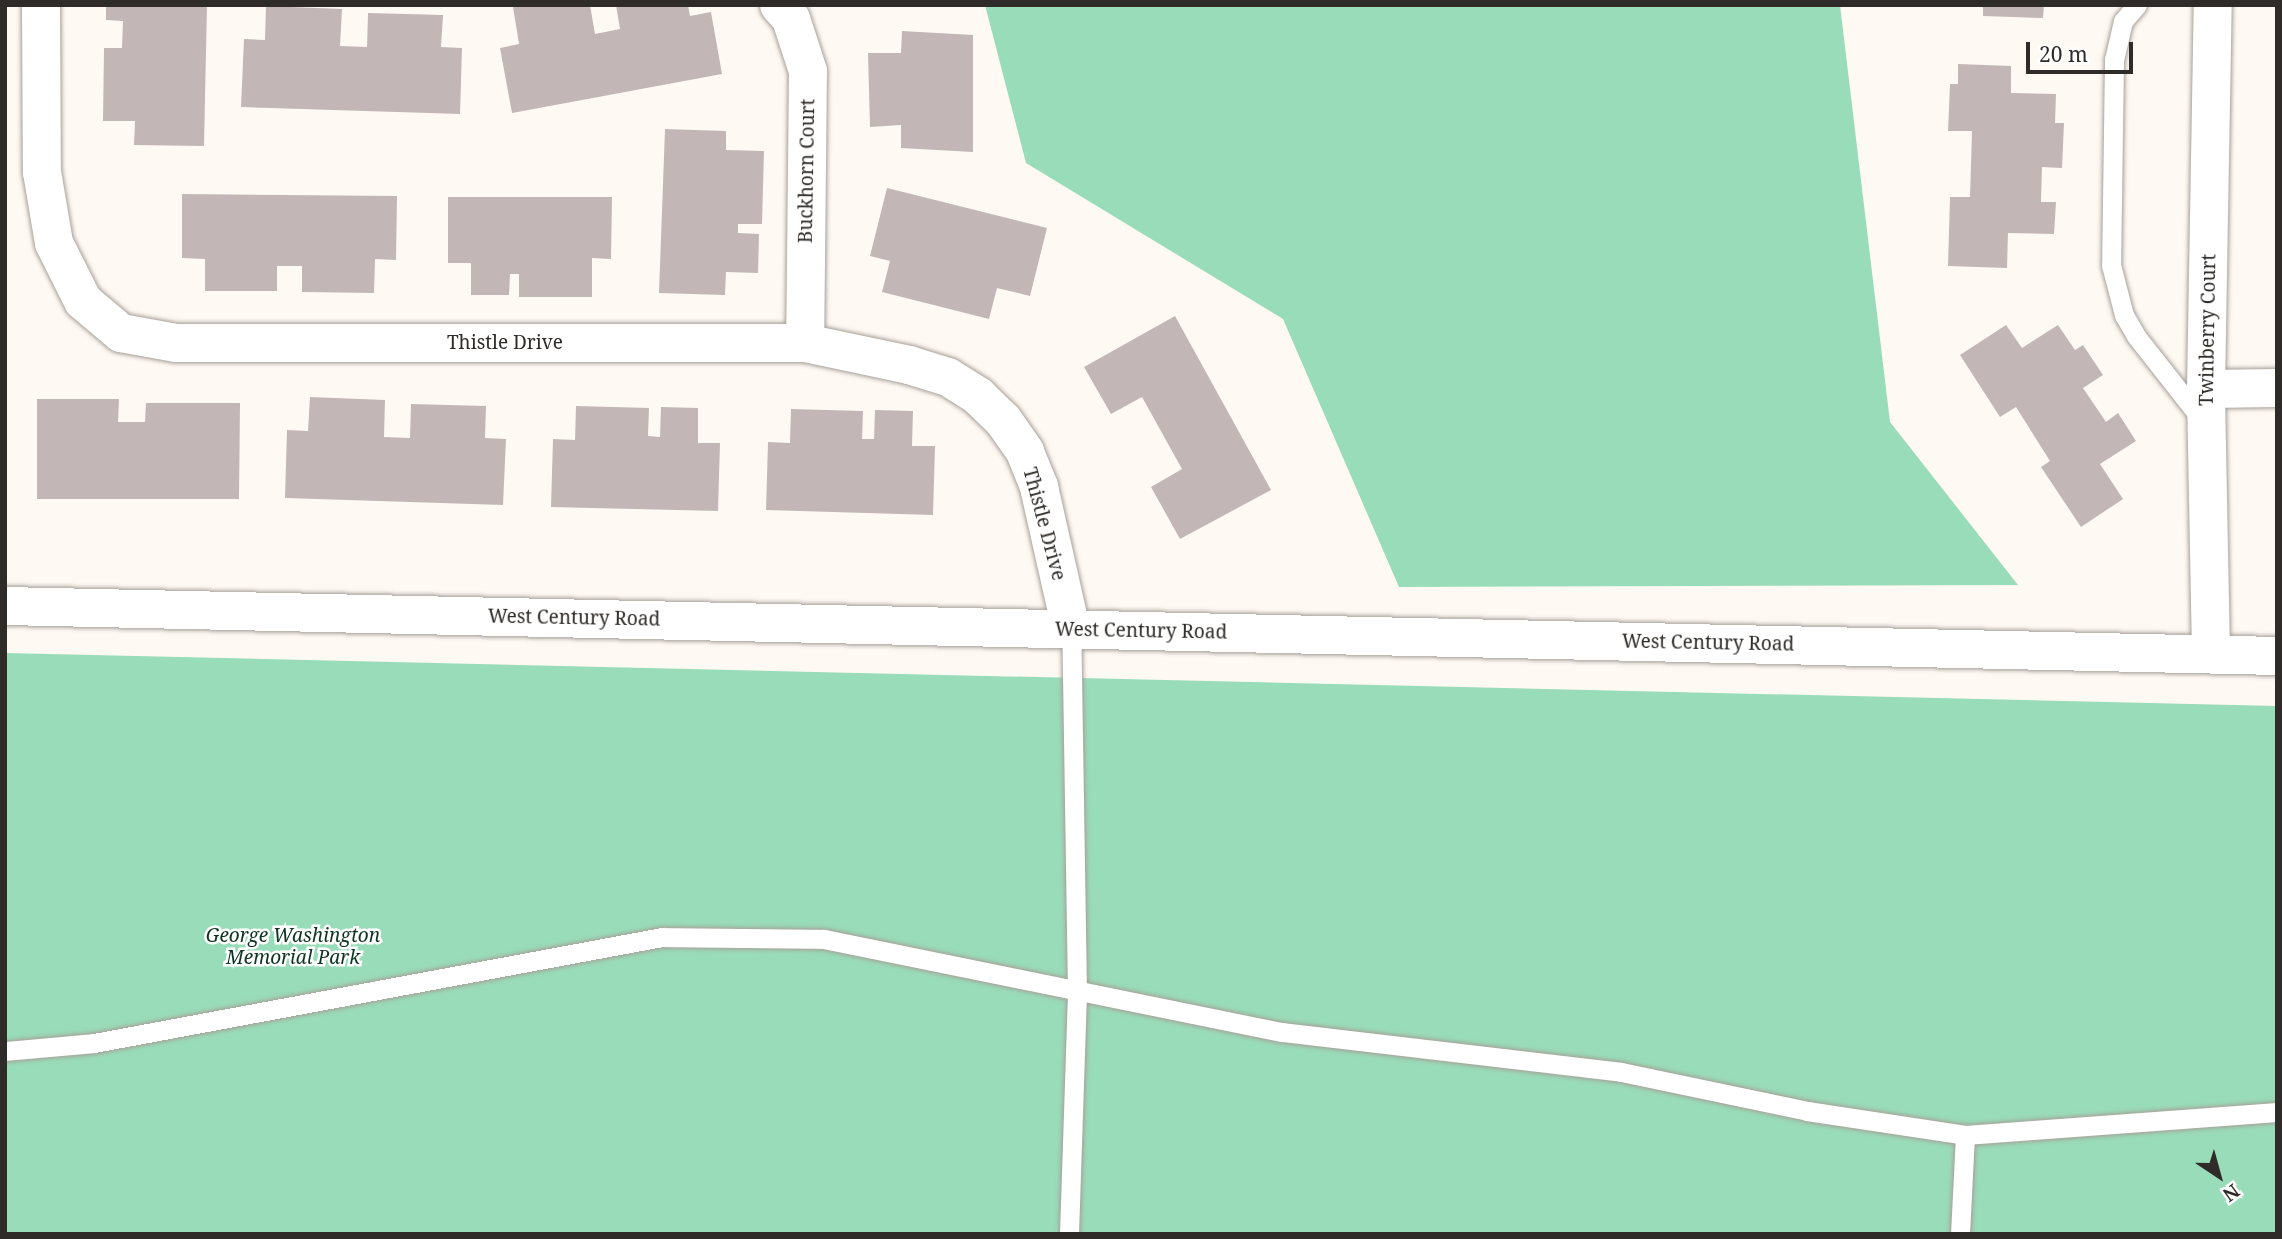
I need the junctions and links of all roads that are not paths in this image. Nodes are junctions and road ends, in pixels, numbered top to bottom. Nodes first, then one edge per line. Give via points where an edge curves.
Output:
1 (41, 5) edge
2 (779, 5) edge
3 (2137, 5) edge
4 (2213, 5) edge
5 (805, 343) junction
6 (2277, 388) edge
7 (2206, 389) junction
8 (2207, 426) junction
9 (5, 606) edge
10 (1070, 629) junction
11 (2211, 654) junction
12 (2277, 656) edge
13 (1077, 992) junction
14 (5, 1051) edge
15 (2277, 1112) edge
16 (1965, 1135) junction
17 (1069, 1234) edge
18 (1960, 1234) edge

1 - 5 street, Thistle Drive via 42,172 54,243 83,301 121,334 176,343
2 - 5 street, Buckhorn Court via 791,19 808,71
3 - 8 lane via 2123,21 2114,59 2111,265 2124,315 2136,336
4 - 7 street, Twinberry Court
5 - 10 street, Thistle Drive via 948,377 978,396 1003,420 1025,452 1039,487
6 - 7 street
7 - 8 street, Twinberry Court
8 - 11 street, Twinberry Court
9 - 10 street, West Century Road
10 - 11 street, West Century Road
10 - 13 lane
11 - 12 street, West Century Road
13 - 14 lane via 824,939 662,937 94,1043
13 - 16 lane via 1282,1031 1620,1072 1807,1111
13 - 17 lane
15 - 16 lane
16 - 18 lane

